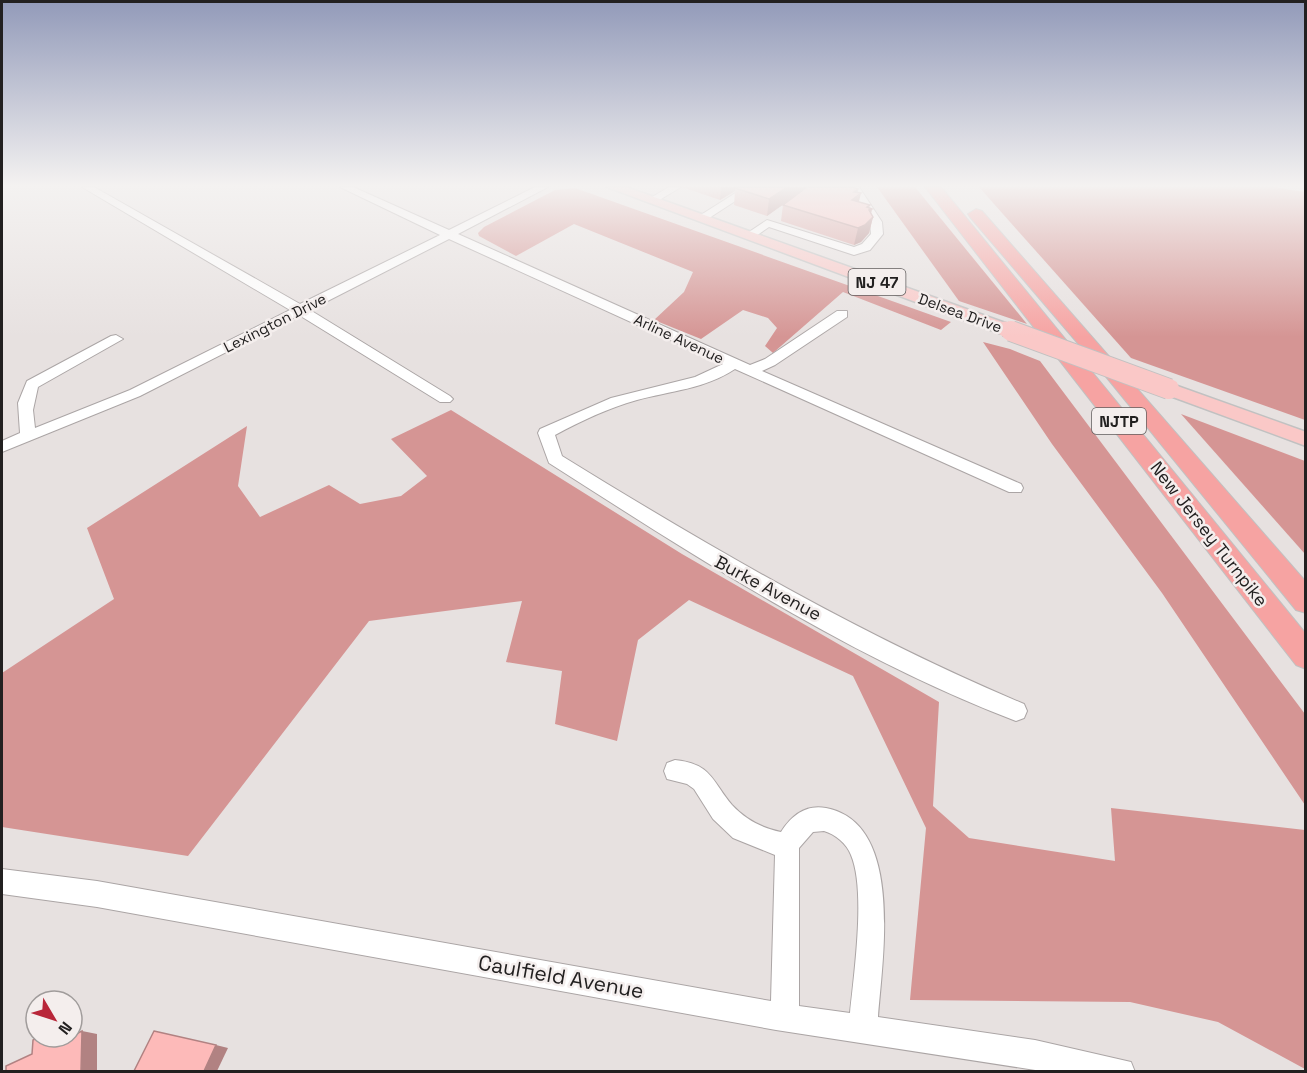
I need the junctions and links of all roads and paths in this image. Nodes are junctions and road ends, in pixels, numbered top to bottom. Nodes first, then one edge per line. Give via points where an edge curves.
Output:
1 (174, 237) edge
2 (444, 237) edge
3 (457, 237) edge
4 (752, 237) edge
5 (811, 237) edge
6 (875, 237) edge
7 (973, 237) edge
8 (995, 237) edge
9 (300, 310) junction
10 (842, 314) dead end
11 (116, 339) dead end
12 (733, 364) junction
13 (751, 370) junction
14 (445, 399) dead end
15 (29, 436) junction
16 (1305, 439) edge
17 (2, 447) edge
18 (1015, 488) dead end
19 (1305, 602) edge
20 (1305, 656) edge
21 (1016, 711) dead end
22 (675, 771) dead end
23 (788, 846) junction
24 (2, 882) edge
25 (785, 1017) junction
26 (863, 1028) junction
27 (1121, 1071) edge

1 - 9 street
2 - 9 street, Lexington Drive
3 - 12 street, Arline Avenue
4 - 16 main road, Delsea Drive / NJ 47, bridge
5 - 6 street via 854,251 866,248
7 - 20 highway, New Jersey Turnpike / NJTP
8 - 19 highway, New Jersey Turnpike / NJTP
9 - 14 street
9 - 15 street, Lexington Drive via 135,393
10 - 13 street via 770,362
11 - 15 street via 32,384 25,415
12 - 13 street, Arline Avenue
12 - 21 street, Burke Avenue via 694,383 604,406 546,433 555,459 703,553 906,662
13 - 18 street, Arline Avenue
15 - 17 street, Lexington Drive
22 - 23 street via 702,779 725,816 738,828 756,839
23 - 25 street
23 - 26 street via 799,824 813,818 831,820 845,828 861,846 869,890
24 - 25 street, Caulfield Avenue via 108,896
25 - 26 street, Caulfield Avenue
26 - 27 street, Caulfield Avenue via 1063,1058

